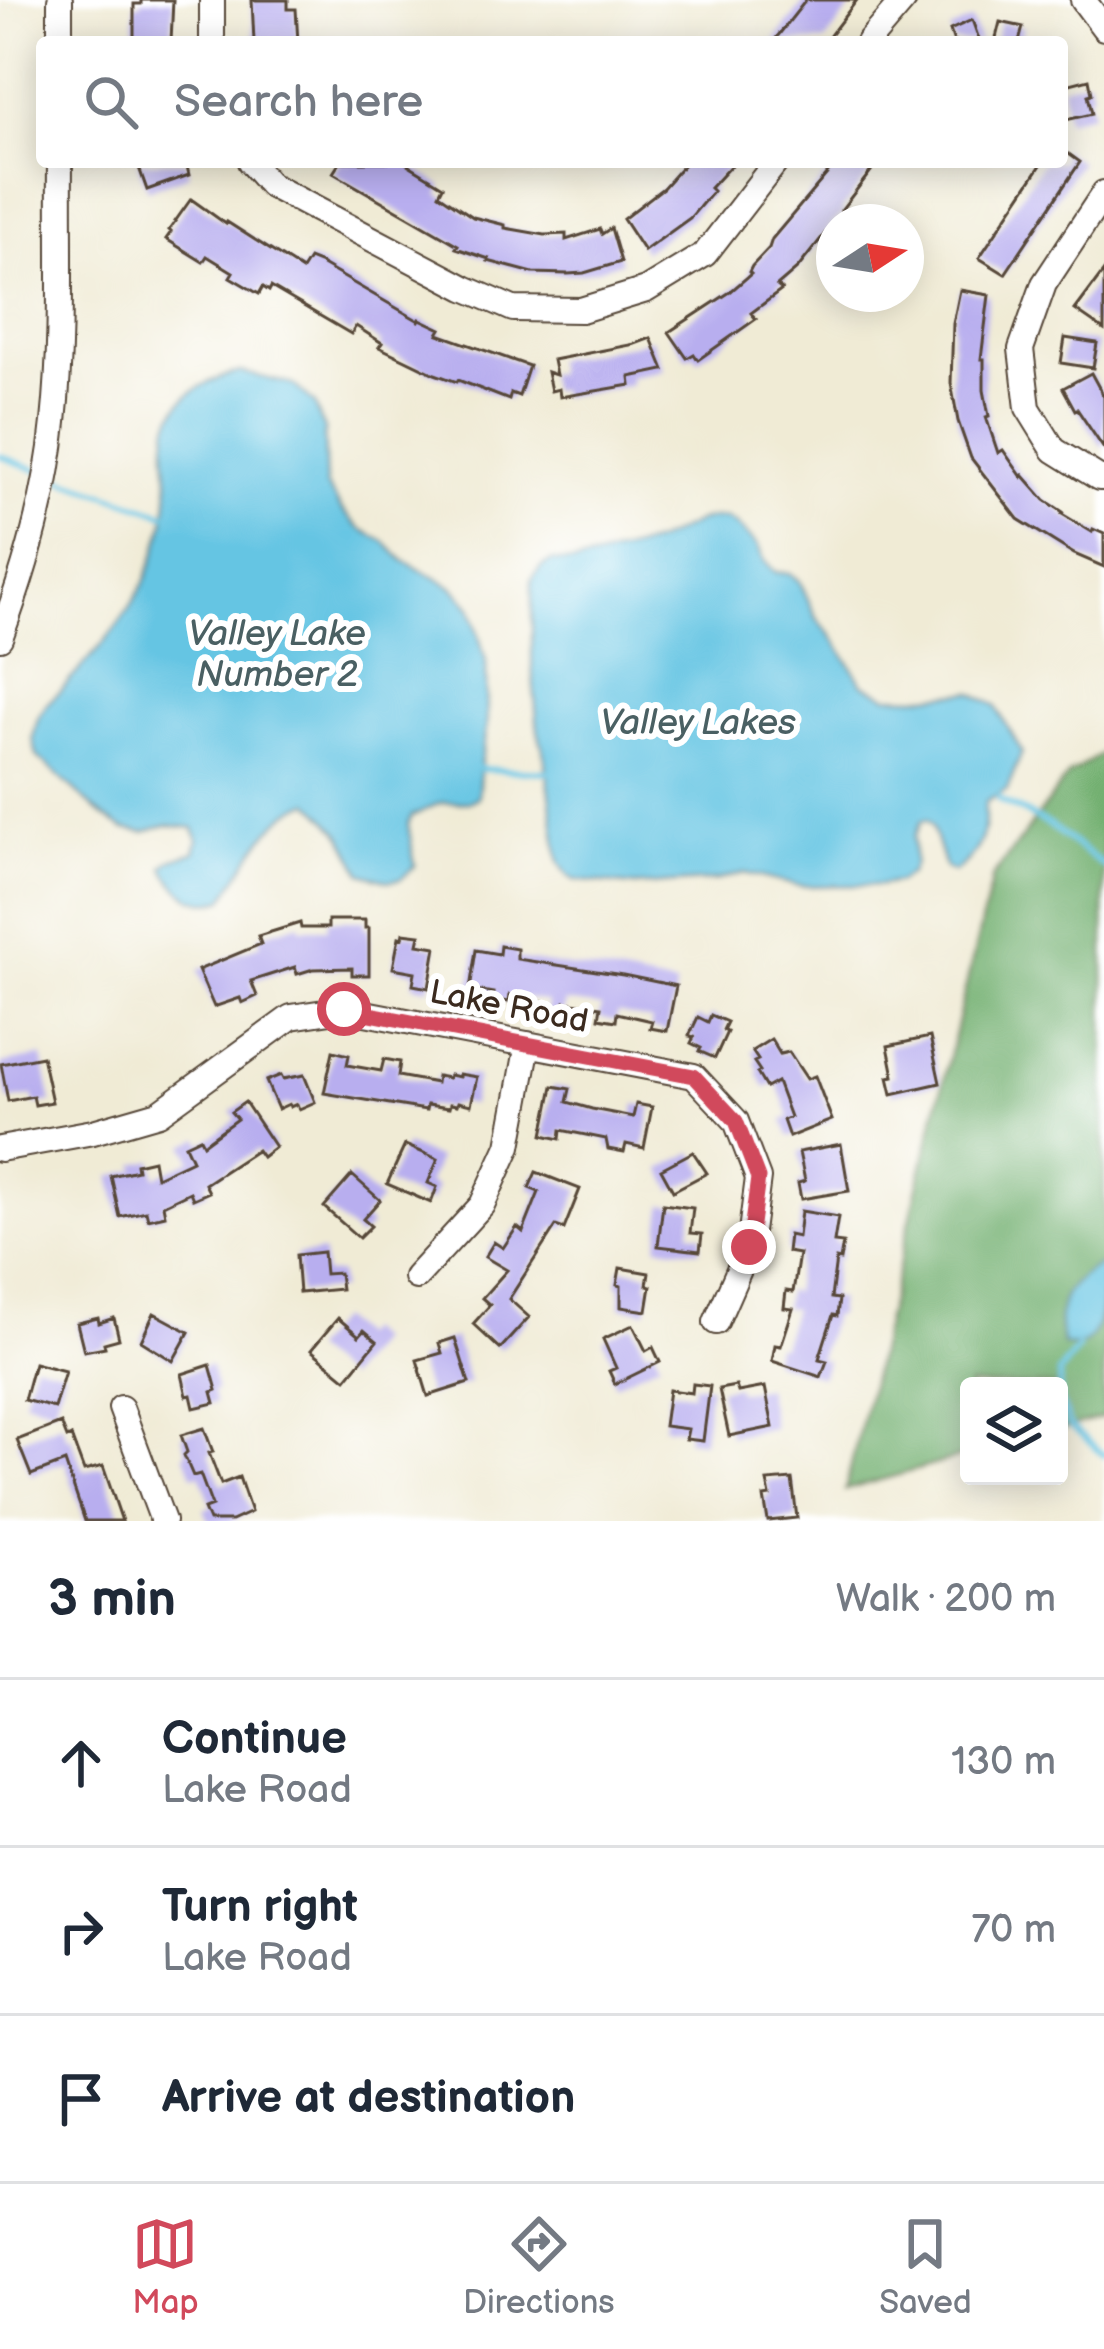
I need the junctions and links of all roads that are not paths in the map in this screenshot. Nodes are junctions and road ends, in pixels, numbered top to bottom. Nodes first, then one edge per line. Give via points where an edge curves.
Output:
1 (60, 0) edge
2 (212, 0) edge
3 (904, 0) edge
4 (1083, 0) edge
5 (1104, 28) edge
6 (60, 36) edge
7 (212, 36) edge
8 (873, 36) edge
9 (59, 168) edge
10 (255, 168) edge
11 (771, 168) edge
12 (1104, 194) edge
13 (1104, 478) edge
14 (0, 638) edge
15 (528, 1044) junction
16 (0, 1148) edge
17 (416, 1277) dead end
18 (716, 1322) dead end
19 (121, 1408) dead end
20 (163, 1521) edge

1 - 6 street
2 - 7 street
3 - 8 street
4 - 5 street
9 - 14 street via 54,425 42,501
10 - 11 street via 270,185 465,289 514,309 581,310 646,290 705,254
12 - 13 street via 1044,284 1021,349 1028,408 1054,450
15 - 16 street, Lake Road via 344,1009 291,1017 159,1113
15 - 17 street via 508,1146 482,1205
15 - 18 street, Lake Road via 694,1076 736,1121 758,1178 749,1247
19 - 20 street

